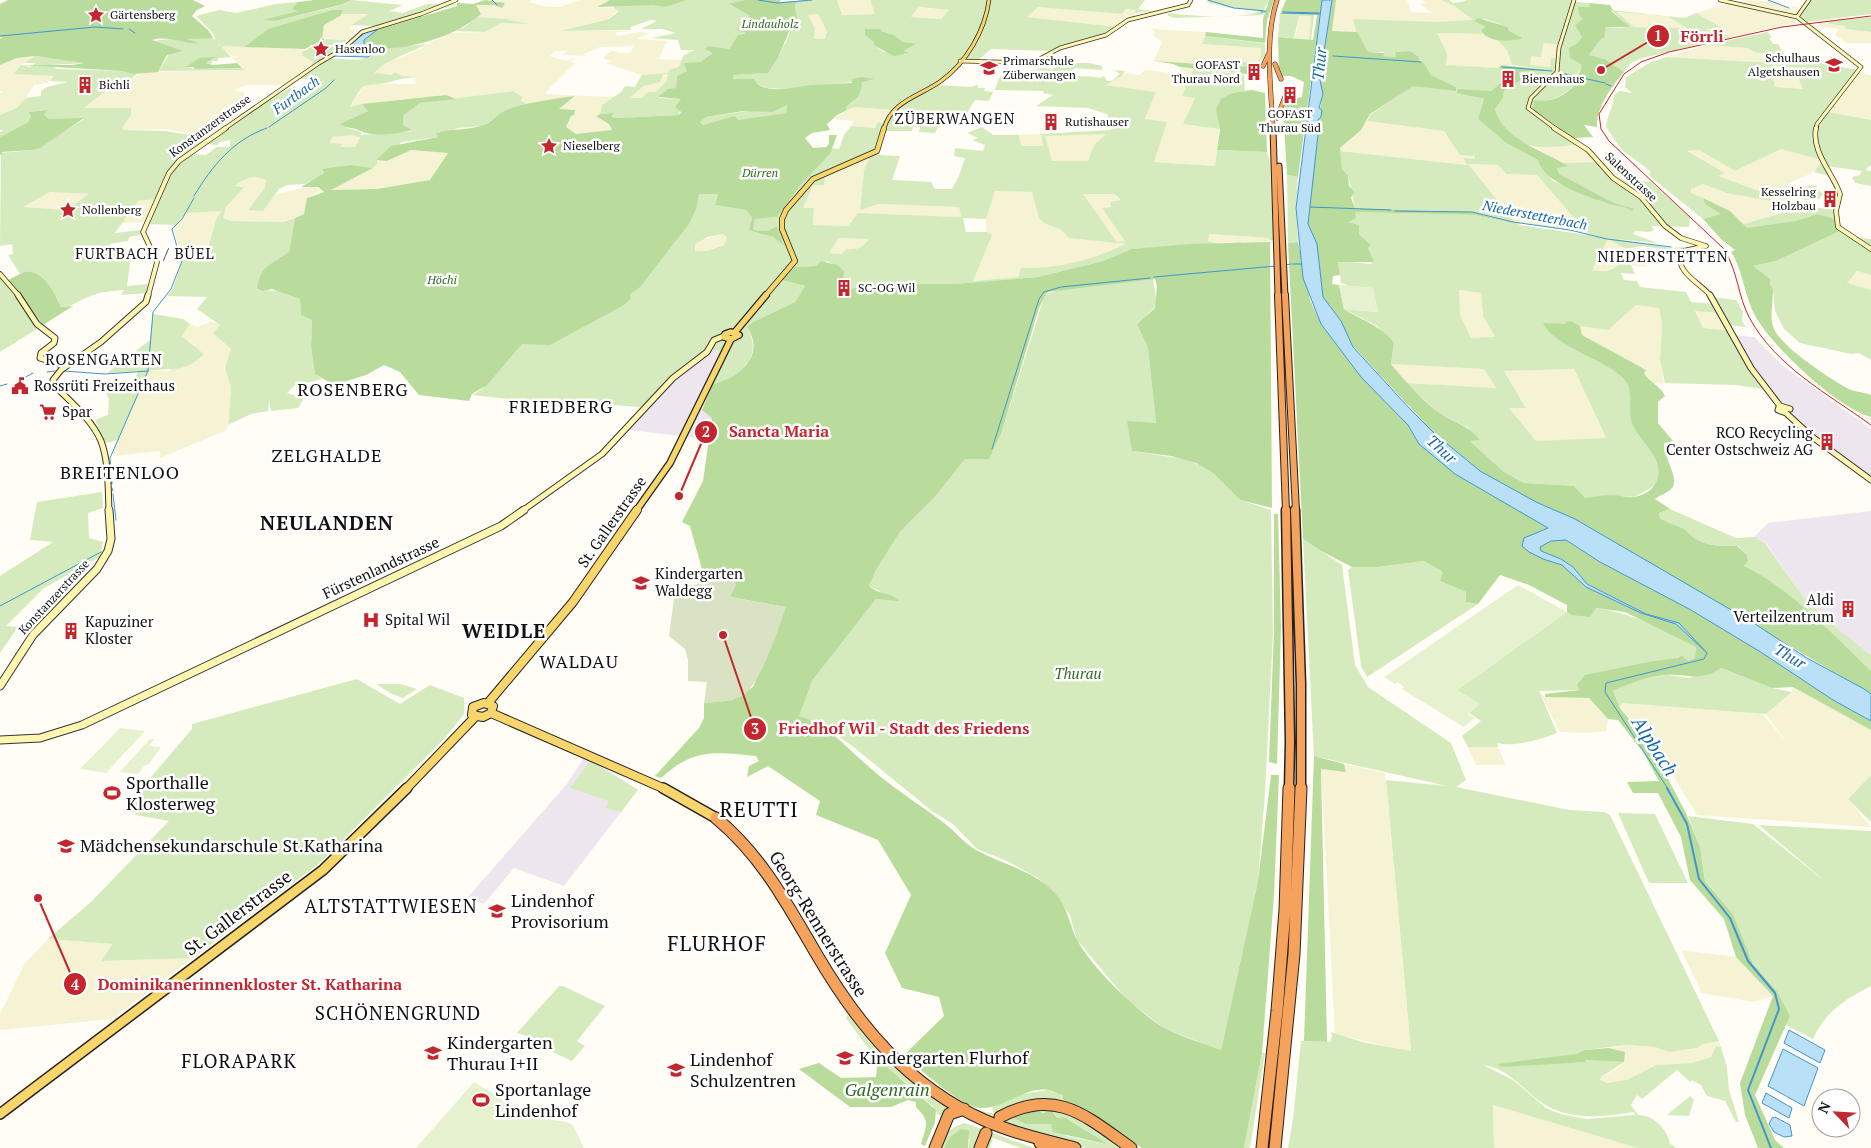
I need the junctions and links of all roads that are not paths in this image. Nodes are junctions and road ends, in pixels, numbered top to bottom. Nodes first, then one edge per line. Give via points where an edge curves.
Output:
1 (456, 0) edge
2 (989, 0) edge
3 (1191, 0) edge
4 (1277, 0) edge
5 (1281, 0) edge
6 (1574, 0) edge
7 (1720, 0) edge
8 (1809, 0) edge
9 (447, 4) joint
10 (1797, 18) junction
11 (1272, 44) junction
12 (1270, 51) junction
13 (960, 61) junction
14 (1275, 64) junction
15 (1263, 66) dead end
16 (1557, 73) joint
17 (1281, 79) dead end
18 (1266, 86) dead end
19 (1285, 97) dead end
20 (1272, 103) junction
21 (1277, 118) junction
22 (1871, 249) edge
23 (1280, 266) junction
24 (0, 274) edge
25 (730, 336) junction
26 (65, 366) junction
27 (1780, 406) joint
28 (1871, 480) edge
29 (0, 686) edge
30 (488, 703) junction
31 (491, 713) junction
32 (475, 717) junction
33 (0, 740) edge
34 (716, 818) joint
35 (964, 1109) junction
36 (0, 1114) edge
37 (1000, 1117) dead end
38 (986, 1133) dead end
39 (1021, 1134) junction
40 (1040, 1145) edge
41 (935, 1148) edge
42 (980, 1148) edge
43 (1054, 1148) edge
44 (1075, 1148) edge
45 (1132, 1148) edge
46 (1262, 1148) edge
47 (1275, 1148) edge

1 - 9 street
2 - 13 main road, St. Gallerstrasse via 985,23
3 - 13 street via 1189,4 1128,20 1106,35 1060,48 1032,63
4 - 11 highway via 1271,18
5 - 11 highway
6 - 16 street via 1559,48
7 - 10 street
8 - 10 street
9 - 26 street, Konstanzerstrasse via 361,32 343,48 176,163 168,172 143,232 157,262 146,302 98,344
10 - 22 street via 1860,67 1816,124 1815,132 1821,160 1835,178 1840,192 1835,210 1837,225
11 - 12 highway
11 - 14 highway
12 - 15 highway
12 - 20 highway
13 - 25 main road, St. Gallerstrasse via 943,79 892,113 884,126 880,148 874,154 820,175 805,186 782,219 783,236 794,262
14 - 17 highway
14 - 21 highway
16 - 27 street, Salenstrasse via 1531,98 1528,108 1588,150 1614,178 1645,201 1665,226 1679,237 1706,246 1679,252 1684,274 1710,295 1763,385
18 - 20 highway
19 - 21 highway
20 - 23 highway
21 - 23 highway
23 - 46 highway via 1289,602 1290,783 1280,970
23 - 47 highway via 1298,612 1300,758 1293,970
24 - 26 street via 37,324 55,338 54,344 40,358
25 - 30 main road, St. Gallerstrasse via 670,464 573,602
25 - 33 street, Fürstenlandstrasse via 714,340 705,353 669,381 602,454 501,526 82,725 40,738
26 - 29 street, Konstanzerstrasse via 54,376 54,384 93,427 103,451 110,543 94,574 29,640
27 - 28 street via 1777,408 1786,412 1810,436
30 - 31 main road via 493,706
30 - 32 main road, St. Gallerstrasse via 474,708 471,713
31 - 32 main road
31 - 34 main road, Georg-Rennerstrasse via 644,779
32 - 36 main road, St. Gallerstrasse via 323,870
34 - 35 highway, Georg-Rennerstrasse via 764,865 849,1008 870,1036 919,1081
35 - 39 highway, Georg-Rennerstrasse
35 - 41 highway via 949,1114
37 - 45 highway via 1028,1104 1054,1104 1086,1116
38 - 42 highway
39 - 40 highway, Georg-Rennerstrasse
39 - 44 highway, Georg-Rennerstrasse
40 - 43 highway, Georg-Rennerstrasse

